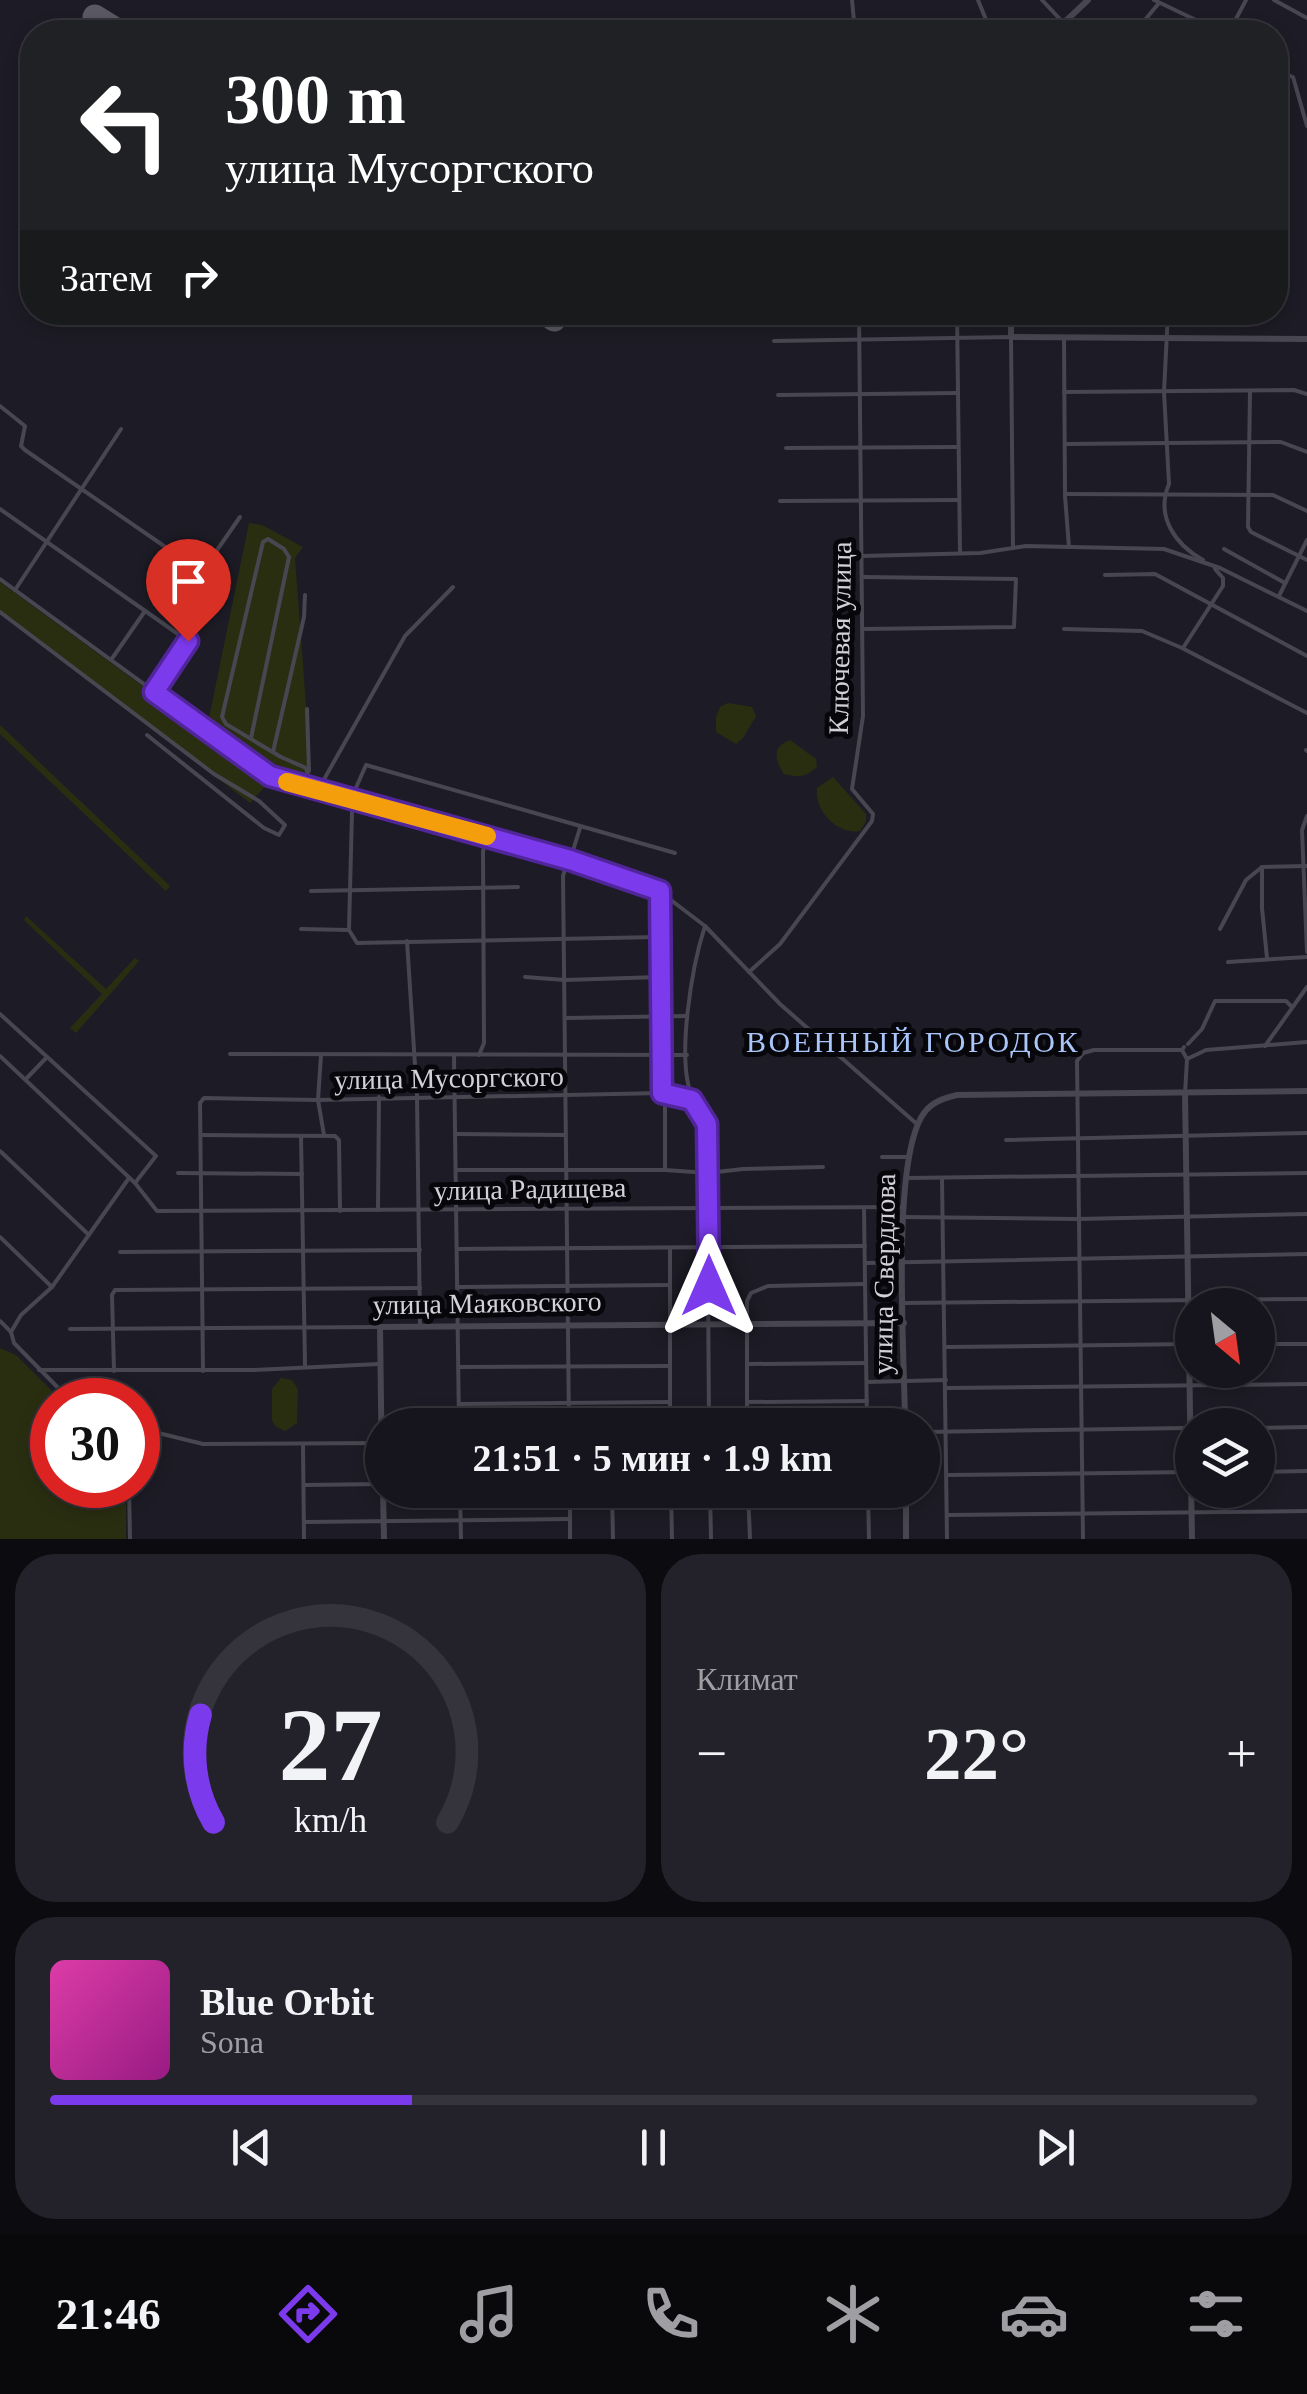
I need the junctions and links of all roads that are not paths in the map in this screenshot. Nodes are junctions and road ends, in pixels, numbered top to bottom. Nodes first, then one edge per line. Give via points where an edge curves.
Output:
1 (1042, 0) edge
2 (1088, 0) edge
3 (1274, 0) edge
4 (1156, 1) edge
5 (1307, 18) edge
6 (1060, 20) edge
7 (1066, 20) edge
8 (1196, 20) edge
9 (1288, 75) edge
10 (1307, 126) edge
11 (859, 325) edge
12 (958, 325) edge
13 (1011, 325) edge
14 (1168, 325) edge
15 (1064, 336) junction
16 (1168, 336) junction
17 (1011, 338) junction
18 (859, 339) junction
19 (958, 339) junction
20 (1307, 339) edge
21 (774, 341) dead end
22 (1250, 391) junction
23 (1064, 392) junction
24 (1164, 392) junction
25 (861, 394) junction
26 (958, 394) junction
27 (1307, 394) edge
28 (778, 395) dead end
29 (0, 406) edge
30 (121, 428) dead end
31 (1065, 444) junction
32 (1248, 444) junction
33 (1167, 445) junction
34 (860, 446) junction
35 (958, 447) junction
36 (786, 448) dead end
37 (1307, 452) edge
38 (81, 489) junction
39 (1066, 494) junction
40 (1165, 494) junction
41 (1250, 496) junction
42 (861, 499) junction
43 (959, 500) junction
44 (780, 501) dead end
45 (0, 509) edge
46 (1307, 512) edge
47 (240, 517) dead end
48 (1307, 540) edge
49 (46, 541) junction
50 (1070, 547) junction
51 (1014, 548) junction
52 (1224, 549) dead end
53 (960, 554) junction
54 (862, 556) junction
55 (1299, 556) junction
56 (1307, 560) edge
57 (1212, 565) junction
58 (206, 575) junction
59 (1105, 575) dead end
60 (862, 577) junction
61 (0, 579) edge
62 (1285, 582) junction
63 (453, 588) dead end
64 (15, 590) junction
65 (305, 596) dead end
66 (1279, 596) junction
67 (1211, 604) junction
68 (1307, 610) edge
69 (0, 612) edge
70 (145, 612) junction
71 (863, 628) junction
72 (1064, 629) dead end
73 (188, 641) junction
74 (1183, 648) junction
75 (1307, 656) edge
76 (111, 660) junction
77 (154, 692) junction
78 (307, 709) dead end
79 (1307, 712) edge
80 (147, 736) dead end
81 (252, 738) junction
82 (273, 752) junction
83 (309, 771) junction
84 (315, 790) junction
85 (351, 799) junction
86 (358, 801) junction
87 (1307, 816) edge
88 (580, 828) junction
89 (488, 836) junction
90 (674, 854) dead end
91 (569, 859) junction
92 (1306, 866) edge
93 (1262, 867) junction
94 (518, 887) dead end
95 (350, 888) junction
96 (484, 888) junction
97 (311, 891) dead end
98 (660, 891) junction
99 (704, 926) junction
100 (1220, 929) dead end
101 (302, 930) dead end
102 (349, 930) junction
103 (658, 937) junction
104 (564, 939) junction
105 (407, 941) junction
106 (482, 941) junction
107 (1307, 954) edge
108 (1267, 958) junction
109 (1228, 962) dead end
110 (749, 972) junction
111 (525, 977) dead end
112 (659, 977) junction
113 (564, 980) junction
114 (1307, 987) edge
115 (1292, 1007) junction
116 (0, 1014) edge
117 (686, 1016) junction
118 (659, 1017) junction
119 (565, 1018) junction
120 (1307, 1042) edge
121 (1264, 1046) junction
122 (1185, 1047) junction
123 (321, 1053) junction
124 (230, 1054) dead end
125 (414, 1054) junction
126 (660, 1054) junction
127 (454, 1055) junction
128 (478, 1055) junction
129 (687, 1055) junction
130 (0, 1056) edge
131 (566, 1056) junction
132 (46, 1057) junction
133 (1187, 1060) junction
134 (25, 1080) junction
135 (1307, 1091) edge
136 (662, 1093) junction
137 (1076, 1093) junction
138 (1185, 1094) junction
139 (417, 1096) junction
140 (454, 1096) junction
141 (567, 1096) junction
142 (379, 1097) junction
143 (318, 1100) junction
144 (692, 1100) junction
145 (918, 1125) junction
146 (1307, 1133) edge
147 (455, 1134) junction
148 (566, 1134) junction
149 (1186, 1134) junction
150 (201, 1135) junction
151 (324, 1135) junction
152 (301, 1136) junction
153 (1076, 1137) junction
154 (1006, 1140) dead end
155 (0, 1151) edge
156 (882, 1157) dead end
157 (908, 1157) junction
158 (823, 1167) dead end
159 (456, 1170) junction
160 (665, 1170) junction
161 (202, 1172) junction
162 (567, 1172) junction
163 (178, 1173) dead end
164 (708, 1173) junction
165 (1307, 1173) edge
166 (302, 1174) junction
167 (1187, 1174) junction
168 (1078, 1176) junction
169 (904, 1178) junction
170 (942, 1178) junction
171 (132, 1181) junction
172 (903, 1206) junction
173 (708, 1207) junction
174 (567, 1208) junction
175 (864, 1208) junction
176 (378, 1210) junction
177 (456, 1210) junction
178 (340, 1211) junction
179 (420, 1211) junction
180 (302, 1212) junction
181 (201, 1213) junction
182 (1307, 1214) edge
183 (1188, 1216) junction
184 (904, 1217) junction
185 (944, 1218) junction
186 (1078, 1219) junction
187 (89, 1234) junction
188 (0, 1237) edge
189 (865, 1246) junction
190 (568, 1248) junction
191 (670, 1248) junction
192 (708, 1248) junction
193 (457, 1249) junction
194 (420, 1250) junction
195 (120, 1252) dead end
196 (303, 1252) junction
197 (201, 1253) junction
198 (1307, 1254) edge
199 (1189, 1257) junction
200 (1079, 1258) junction
201 (944, 1261) junction
202 (904, 1262) junction
203 (865, 1263) junction
204 (670, 1284) junction
205 (865, 1284) junction
206 (568, 1286) junction
207 (52, 1287) junction
208 (457, 1287) junction
209 (420, 1288) junction
210 (1190, 1288) edge
211 (203, 1290) junction
212 (303, 1290) junction
213 (1275, 1300) edge
214 (1307, 1300) edge
215 (1175, 1301) edge
216 (1080, 1302) junction
217 (904, 1303) junction
218 (945, 1303) junction
219 (0, 1322) edge
220 (866, 1323) junction
221 (904, 1323) junction
222 (569, 1324) junction
223 (669, 1324) junction
224 (709, 1325) junction
225 (748, 1325) junction
226 (420, 1326) junction
227 (458, 1326) junction
228 (380, 1327) junction
229 (113, 1328) junction
230 (202, 1328) junction
231 (303, 1328) junction
232 (70, 1329) dead end
233 (11, 1332) junction
234 (1175, 1344) edge
235 (1275, 1344) edge
236 (1307, 1344) edge
237 (1080, 1345) junction
238 (946, 1347) junction
239 (866, 1363) junction
240 (381, 1364) junction
241 (748, 1364) junction
242 (305, 1366) junction
243 (458, 1366) junction
244 (569, 1366) junction
245 (670, 1366) junction
246 (39, 1370) junction
247 (203, 1370) junction
248 (114, 1371) junction
249 (47, 1378) edge
250 (905, 1380) junction
251 (946, 1380) junction
252 (867, 1382) junction
253 (1275, 1384) edge
254 (1307, 1384) edge
255 (1175, 1385) edge
256 (1080, 1387) junction
257 (946, 1388) junction
258 (866, 1400) junction
259 (670, 1402) junction
260 (748, 1402) junction
261 (569, 1403) junction
262 (459, 1404) junction
263 (382, 1408) edge
264 (459, 1408) edge
265 (569, 1408) edge
266 (670, 1408) edge
267 (710, 1408) edge
268 (748, 1408) edge
269 (866, 1408) edge
270 (905, 1408) edge
271 (1307, 1427) edge
272 (1175, 1428) edge
273 (1275, 1428) edge
274 (1082, 1429) junction
275 (160, 1433) edge
276 (940, 1433) edge
277 (947, 1433) junction
278 (365, 1444) edge
279 (303, 1445) junction
280 (1307, 1471) edge
281 (1175, 1472) edge
282 (1275, 1472) edge
283 (1082, 1473) junction
284 (946, 1475) junction
285 (304, 1485) junction
286 (365, 1487) edge
287 (130, 1508) edge
288 (383, 1508) edge
289 (460, 1508) edge
290 (570, 1508) edge
291 (612, 1508) edge
292 (672, 1508) edge
293 (710, 1508) edge
294 (749, 1508) edge
295 (868, 1508) edge
296 (906, 1508) edge
297 (1192, 1508) edge
298 (1307, 1511) edge
299 (1082, 1513) junction
300 (1192, 1514) junction
301 (946, 1515) junction
302 (570, 1519) junction
303 (383, 1520) junction
304 (460, 1520) junction
305 (304, 1522) junction
306 (130, 1539) edge
307 (304, 1539) edge
308 (384, 1539) edge
309 (461, 1539) edge
310 (570, 1539) edge
311 (613, 1539) edge
312 (672, 1539) edge
313 (711, 1539) edge
314 (750, 1539) edge
315 (869, 1539) edge
316 (906, 1539) edge
317 (946, 1539) edge
318 (1083, 1539) edge
319 (1192, 1539) edge

1 - 6 street
2 - 7 street
3 - 5 street
4 - 8 street
9 - 10 street
11 - 18 street, Ключевая улица
12 - 19 street
13 - 17 street
14 - 16 street
15 - 16 street
15 - 17 street
15 - 23 street
16 - 20 street
16 - 24 street
17 - 19 street
17 - 51 street
18 - 19 street
18 - 21 street
18 - 25 street, Ключевая улица
19 - 26 street
22 - 24 street
22 - 27 street
22 - 32 street
23 - 24 street
23 - 31 street
24 - 33 street
25 - 26 street
25 - 28 street
25 - 34 street, Ключевая улица
26 - 35 street
29 - 38 street via 25,426 20,446
30 - 38 street
31 - 33 street
31 - 39 street
32 - 33 street
32 - 37 street via 1281,442
32 - 41 street
33 - 40 street
34 - 35 street
34 - 36 street
34 - 42 street, Ключевая улица
35 - 43 street
38 - 49 street
38 - 58 street
39 - 40 street
39 - 50 street
40 - 41 street
40 - 57 street via 1171,535
41 - 46 street via 1279,496
41 - 55 street via 1251,532
42 - 43 street
42 - 44 street
42 - 54 street, Ключевая улица
43 - 53 street
45 - 49 street
47 - 58 street
48 - 55 street
49 - 64 street
49 - 70 street
50 - 51 street
50 - 57 street via 1164,549
51 - 53 street
52 - 62 street
53 - 54 street
54 - 60 street, Ключевая улица
55 - 56 street
55 - 62 street
57 - 66 street
57 - 67 street via 1224,582
58 - 73 street
59 - 67 street via 1156,574
60 - 71 street, Ключевая улица
60 - 71 street via 1016,578 1014,627
61 - 64 street
62 - 66 street
63 - 84 street via 405,636
64 - 76 street
65 - 82 street
66 - 68 street
67 - 74 street
67 - 75 street
69 - 80 street via 259,801 285,825 279,835
70 - 73 street
70 - 76 street
71 - 110 street, Ключевая улица via 852,790 872,821 780,944
72 - 74 street via 1142,631
73 - 77 street
74 - 79 street
76 - 77 street
77 - 84 street via 270,776
78 - 83 street
81 - 81 street via 222,718 268,540 288,557
81 - 82 street
82 - 83 street
83 - 84 street
84 - 85 street
85 - 86 street
85 - 88 street via 366,764
86 - 89 street
86 - 95 street
87 - 92 street
88 - 90 street
88 - 91 street
89 - 91 street
89 - 96 street
91 - 98 street
91 - 104 street
92 - 93 street
92 - 107 street
93 - 100 street via 1246,880
93 - 108 street
94 - 96 street
95 - 96 street
95 - 97 street
95 - 102 street
96 - 106 street
98 - 99 street
98 - 103 street
99 - 110 street
99 - 117 street
101 - 102 street
102 - 105 street via 357,943
103 - 104 street
103 - 112 street
104 - 106 street
104 - 113 street
105 - 106 street
105 - 125 street
106 - 128 street via 484,1043
107 - 108 street
108 - 109 street
110 - 145 street
111 - 113 street
112 - 113 street
112 - 118 street
113 - 119 street
114 - 115 street
115 - 121 street
115 - 122 street via 1286,1001 1215,1001
116 - 132 street
117 - 118 street
117 - 129 street
118 - 119 street
118 - 126 street
119 - 131 street
120 - 121 street
121 - 133 street via 1206,1050
122 - 133 street
122 - 137 street via 1083,1053 1076,1061
123 - 124 street
123 - 125 street
123 - 143 street
125 - 127 street
125 - 139 street
126 - 129 street
126 - 131 street
126 - 136 street
127 - 128 street
127 - 140 street
128 - 131 street
129 - 144 street
130 - 134 street
131 - 141 street
132 - 134 street
132 - 171 street via 156,1156
133 - 138 street
134 - 171 street
135 - 138 street
136 - 141 street, улица Мусоргского
136 - 144 street, улица Мусоргского
136 - 160 street
137 - 138 street
137 - 145 street via 951,1096 929,1108
137 - 153 street
138 - 149 street
139 - 140 street, улица Мусоргского
139 - 142 street, улица Мусоргского
139 - 179 street
140 - 141 street, улица Мусоргского
140 - 147 street
141 - 148 street
142 - 143 street, улица Мусоргского
142 - 176 street
143 - 150 street, улица Мусоргского via 204,1098
143 - 151 street
144 - 164 street via 707,1124
145 - 157 street, улица Свердлова
146 - 149 street
147 - 148 street
147 - 159 street
148 - 162 street
149 - 153 street
149 - 167 street
150 - 152 street
150 - 161 street
151 - 152 street
151 - 178 street via 339,1140
152 - 166 street
153 - 154 street
153 - 168 street
155 - 187 street
156 - 157 street
157 - 169 street, улица Свердлова
158 - 164 street
159 - 162 street
159 - 177 street
160 - 162 street
160 - 164 street
161 - 163 street
161 - 166 street
161 - 181 street
162 - 174 street
164 - 173 street
165 - 167 street
166 - 180 street
167 - 168 street
167 - 183 street
168 - 170 street
168 - 186 street
169 - 170 street
169 - 172 street, улица Свердлова
170 - 185 street
171 - 181 street, улица Радищева via 158,1211
171 - 187 street
172 - 175 street, улица Радищева
172 - 184 street, улица Свердлова
173 - 174 street, улица Радищева
173 - 175 street, улица Радищева
173 - 192 street
174 - 177 street, улица Радищева
174 - 190 street
175 - 189 street
176 - 178 street, улица Радищева
176 - 179 street, улица Радищева
177 - 179 street, улица Радищева
177 - 193 street
178 - 180 street, улица Радищева
179 - 194 street
180 - 181 street, улица Радищева
180 - 196 street
181 - 197 street
182 - 183 street
183 - 186 street
183 - 199 street
184 - 185 street
184 - 202 street, улица Свердлова
185 - 186 street
185 - 201 street
186 - 200 street
187 - 207 street
188 - 207 street
189 - 192 street
189 - 203 street
190 - 191 street
190 - 193 street
190 - 206 street
191 - 192 street
191 - 204 street
192 - 224 street
193 - 208 street
194 - 196 street
194 - 209 street
195 - 197 street
196 - 197 street
196 - 212 street
197 - 211 street
198 - 199 street
199 - 200 street
199 - 210 street
200 - 201 street
200 - 216 street
201 - 202 street
201 - 218 street
202 - 203 street
202 - 217 street, улица Свердлова
203 - 205 street
204 - 206 street
204 - 223 street
205 - 220 street
205 - 225 street via 760,1288 748,1297
206 - 208 street
206 - 222 street
207 - 233 street
208 - 227 street
209 - 212 street
209 - 226 street
211 - 212 street
211 - 229 street via 115,1290
211 - 230 street
212 - 231 street
213 - 214 street
215 - 216 street
216 - 218 street
216 - 237 street
217 - 218 street
217 - 221 street, улица Свердлова
218 - 238 street
219 - 233 street
220 - 221 street, улица Маяковского
220 - 225 street, улица Маяковского
220 - 239 street
221 - 250 street, улица Свердлова
222 - 223 street, улица Маяковского
222 - 227 street, улица Маяковского
222 - 244 street
223 - 224 street, улица Маяковского
223 - 245 street
224 - 225 street, улица Маяковского
224 - 267 street
225 - 241 street
226 - 227 street, улица Маяковского
226 - 228 street, улица Маяковского
227 - 243 street
228 - 231 street, улица Маяковского
228 - 240 street
229 - 230 street, улица Маяковского
229 - 232 street, улица Маяковского
229 - 248 street
230 - 231 street, улица Маяковского
230 - 247 street
231 - 242 street
233 - 246 street
234 - 237 street
235 - 236 street
237 - 238 street
237 - 256 street
238 - 251 street
239 - 241 street
239 - 252 street
240 - 242 street
240 - 263 street
241 - 260 street
242 - 247 street
243 - 244 street
243 - 262 street
244 - 245 street
244 - 261 street
245 - 259 street
246 - 248 street
246 - 249 street
247 - 248 street
250 - 251 street
250 - 252 street
250 - 270 street, улица Свердлова
251 - 257 street
252 - 258 street
253 - 254 street
255 - 256 street
256 - 257 street
256 - 274 street
257 - 277 street
258 - 260 street
258 - 269 street
259 - 261 street
259 - 266 street
260 - 268 street
261 - 262 street
261 - 265 street
262 - 264 street
271 - 273 street
272 - 274 street
274 - 277 street
274 - 283 street
275 - 279 street via 203,1444
276 - 277 street
277 - 284 street
278 - 279 street
279 - 285 street
280 - 282 street
281 - 283 street
283 - 284 street
283 - 299 street
284 - 301 street
285 - 286 street
285 - 305 street
287 - 306 street
288 - 303 street
289 - 304 street
290 - 302 street
291 - 311 street
292 - 312 street
293 - 313 street
294 - 314 street
295 - 315 street
296 - 316 street
297 - 300 street
298 - 300 street
299 - 300 street
299 - 301 street
299 - 318 street
300 - 319 street
301 - 317 street
302 - 304 street
302 - 310 street
303 - 304 street
303 - 305 street
303 - 308 street
304 - 309 street
305 - 307 street

